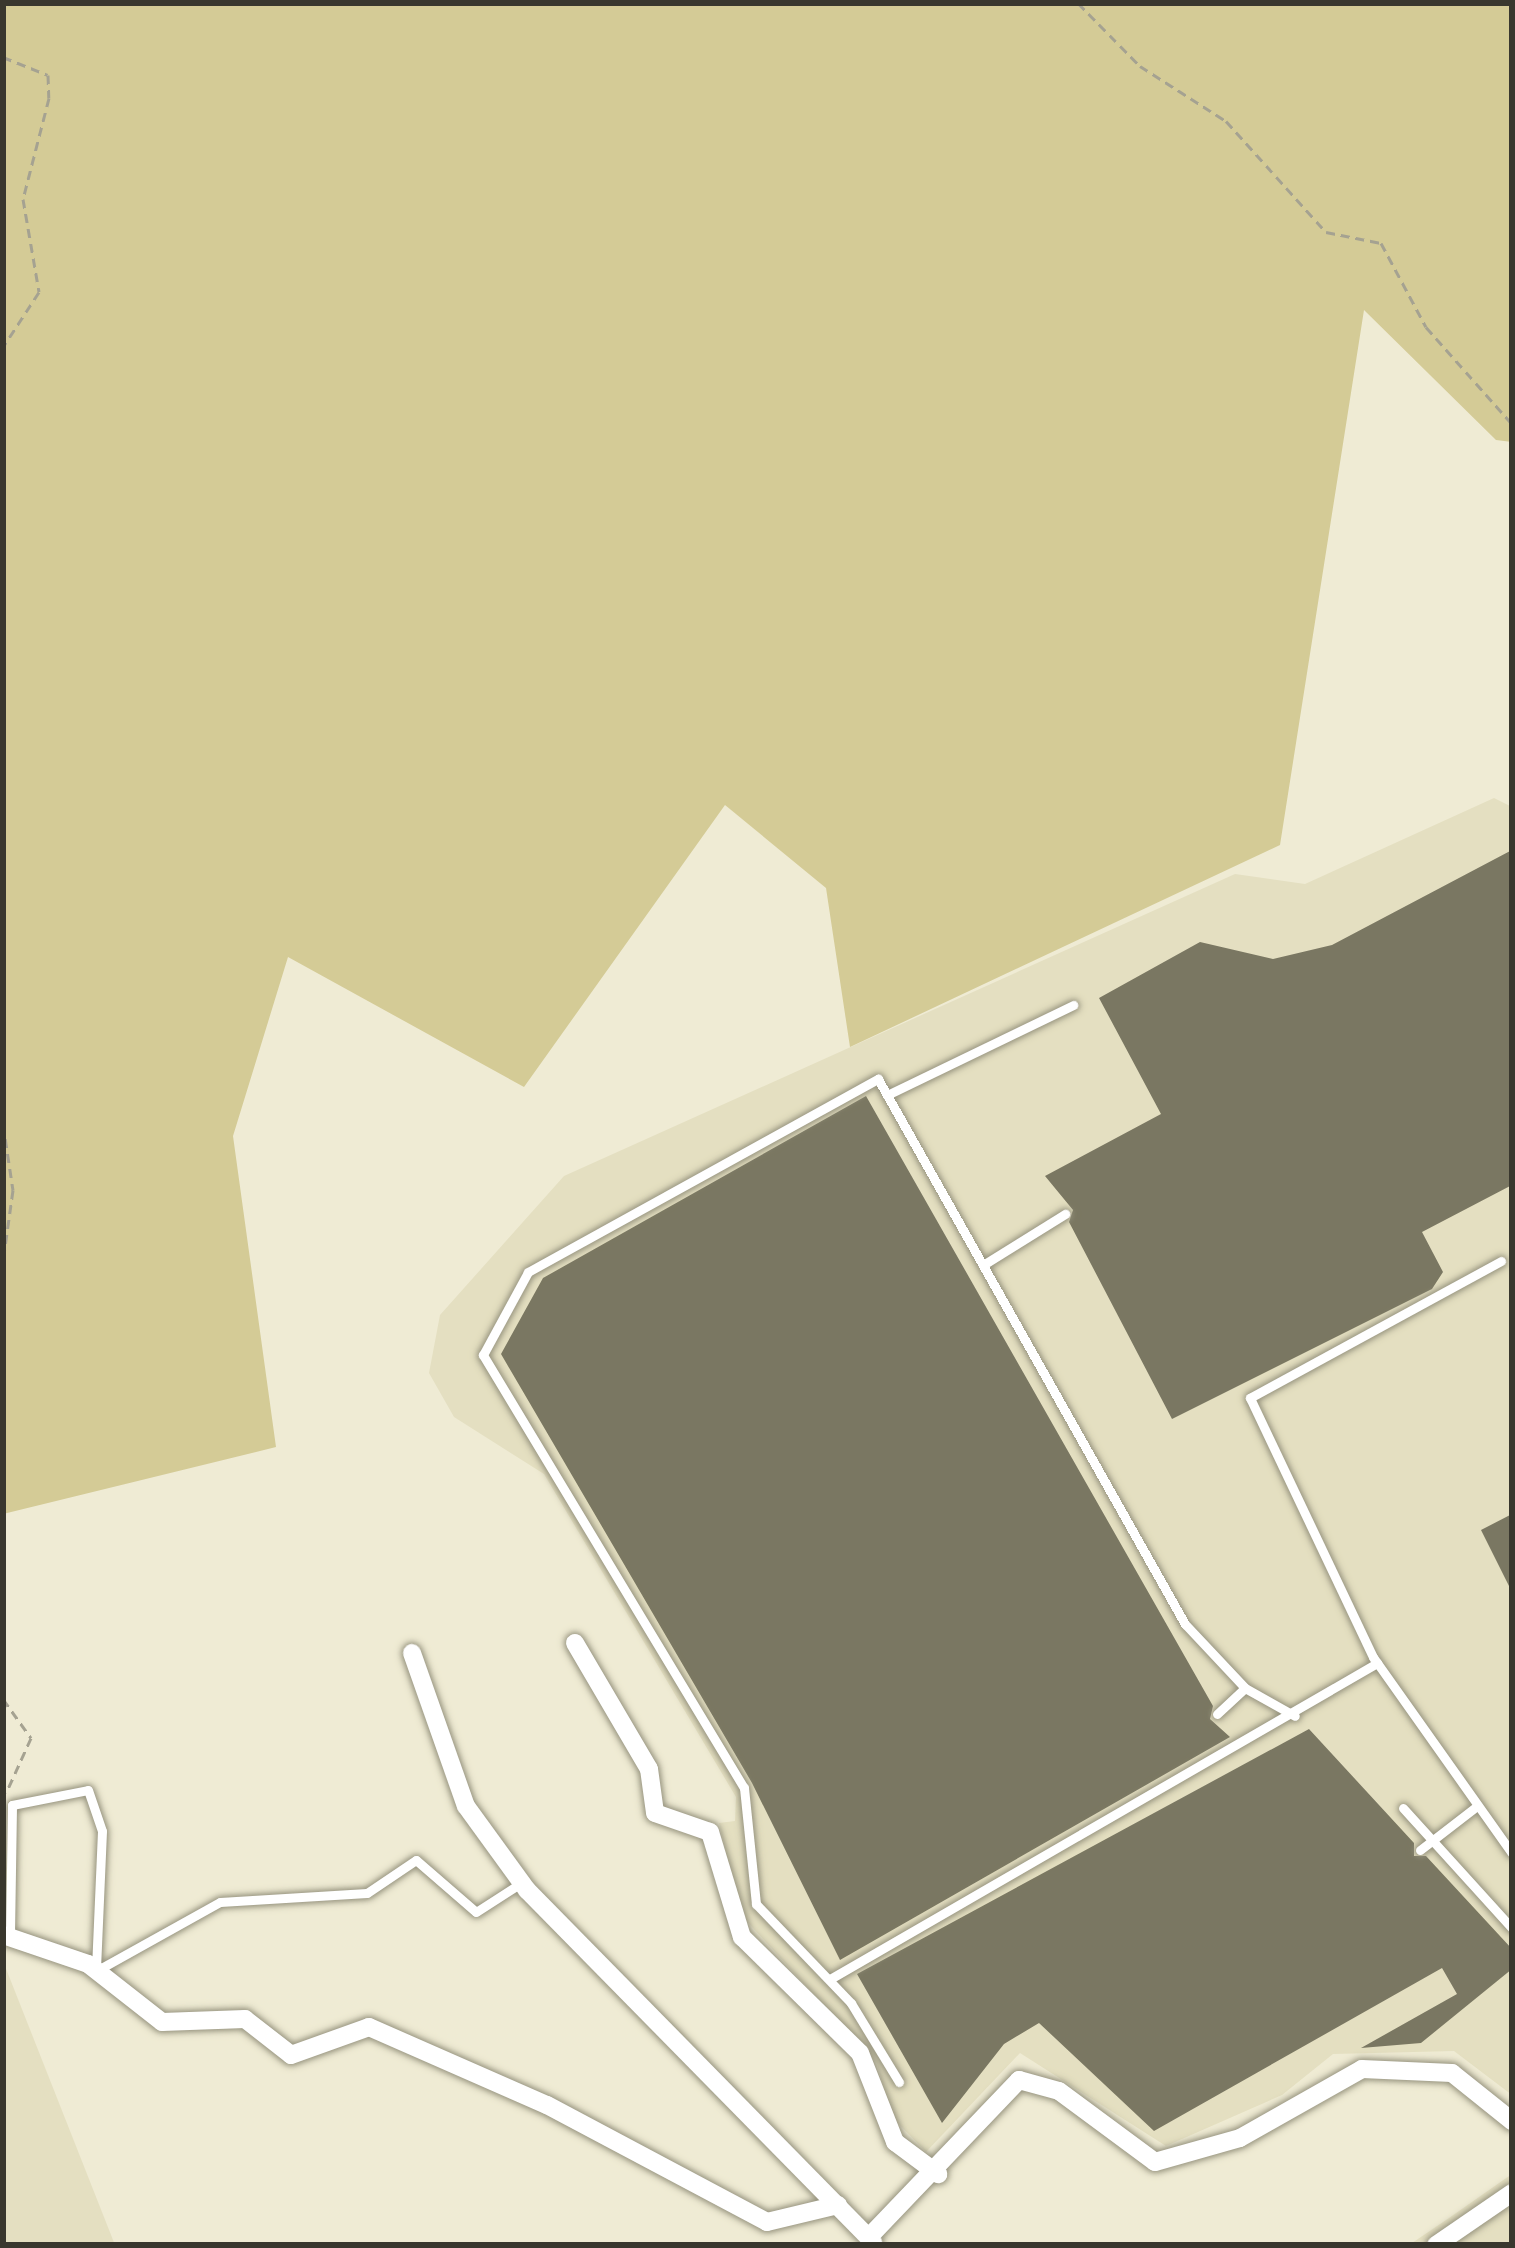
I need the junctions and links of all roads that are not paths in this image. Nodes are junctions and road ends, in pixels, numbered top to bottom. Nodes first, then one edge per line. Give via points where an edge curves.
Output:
1 (1073, 1004) dead end
2 (887, 1095) junction
3 (1065, 1214) dead end
4 (1502, 1261) dead end
5 (983, 1265) junction
6 (574, 1642) dead end
7 (412, 1654) dead end
8 (1377, 1664) junction
9 (1245, 1688) junction
10 (1217, 1714) dead end
11 (1295, 1716) junction
12 (1477, 1806) junction
13 (1403, 1808) dead end
14 (1431, 1840) junction
15 (1420, 1850) dead end
16 (1512, 1853) edge
17 (521, 1882) junction
18 (1512, 1928) edge
19 (7, 1935) edge
20 (96, 1971) junction
21 (830, 1979) junction
22 (899, 2082) dead end
23 (1512, 2121) edge
24 (938, 2174) junction
25 (1512, 2193) edge
26 (838, 2205) junction
27 (873, 2241) edge
28 (1436, 2245) edge

1 - 2 lane
2 - 5 lane
2 - 21 lane via 878,1079 528,1272 483,1355 744,1788 756,1904
3 - 5 lane
4 - 8 lane via 1250,1398
5 - 9 lane via 1185,1624
6 - 24 street via 650,1769 656,1813 710,1832 742,1936 860,2053 895,2142
7 - 17 street via 466,1806
8 - 11 lane
8 - 12 lane
9 - 10 lane
9 - 11 lane
11 - 21 lane
12 - 14 lane
12 - 16 lane
13 - 14 lane
14 - 15 lane
14 - 18 lane
17 - 20 lane via 476,1912 416,1860 367,1893 220,1902
17 - 26 street
19 - 20 street
19 - 20 lane via 11,1818 20,1800 96,1796
20 - 26 street via 162,2022 245,2019 291,2055 369,2027 548,2104 767,2222
21 - 22 lane
23 - 24 street via 1452,2073 1362,2069 1240,2138 1155,2162 1059,2091 1019,2080
24 - 27 street
25 - 28 street
26 - 27 street

